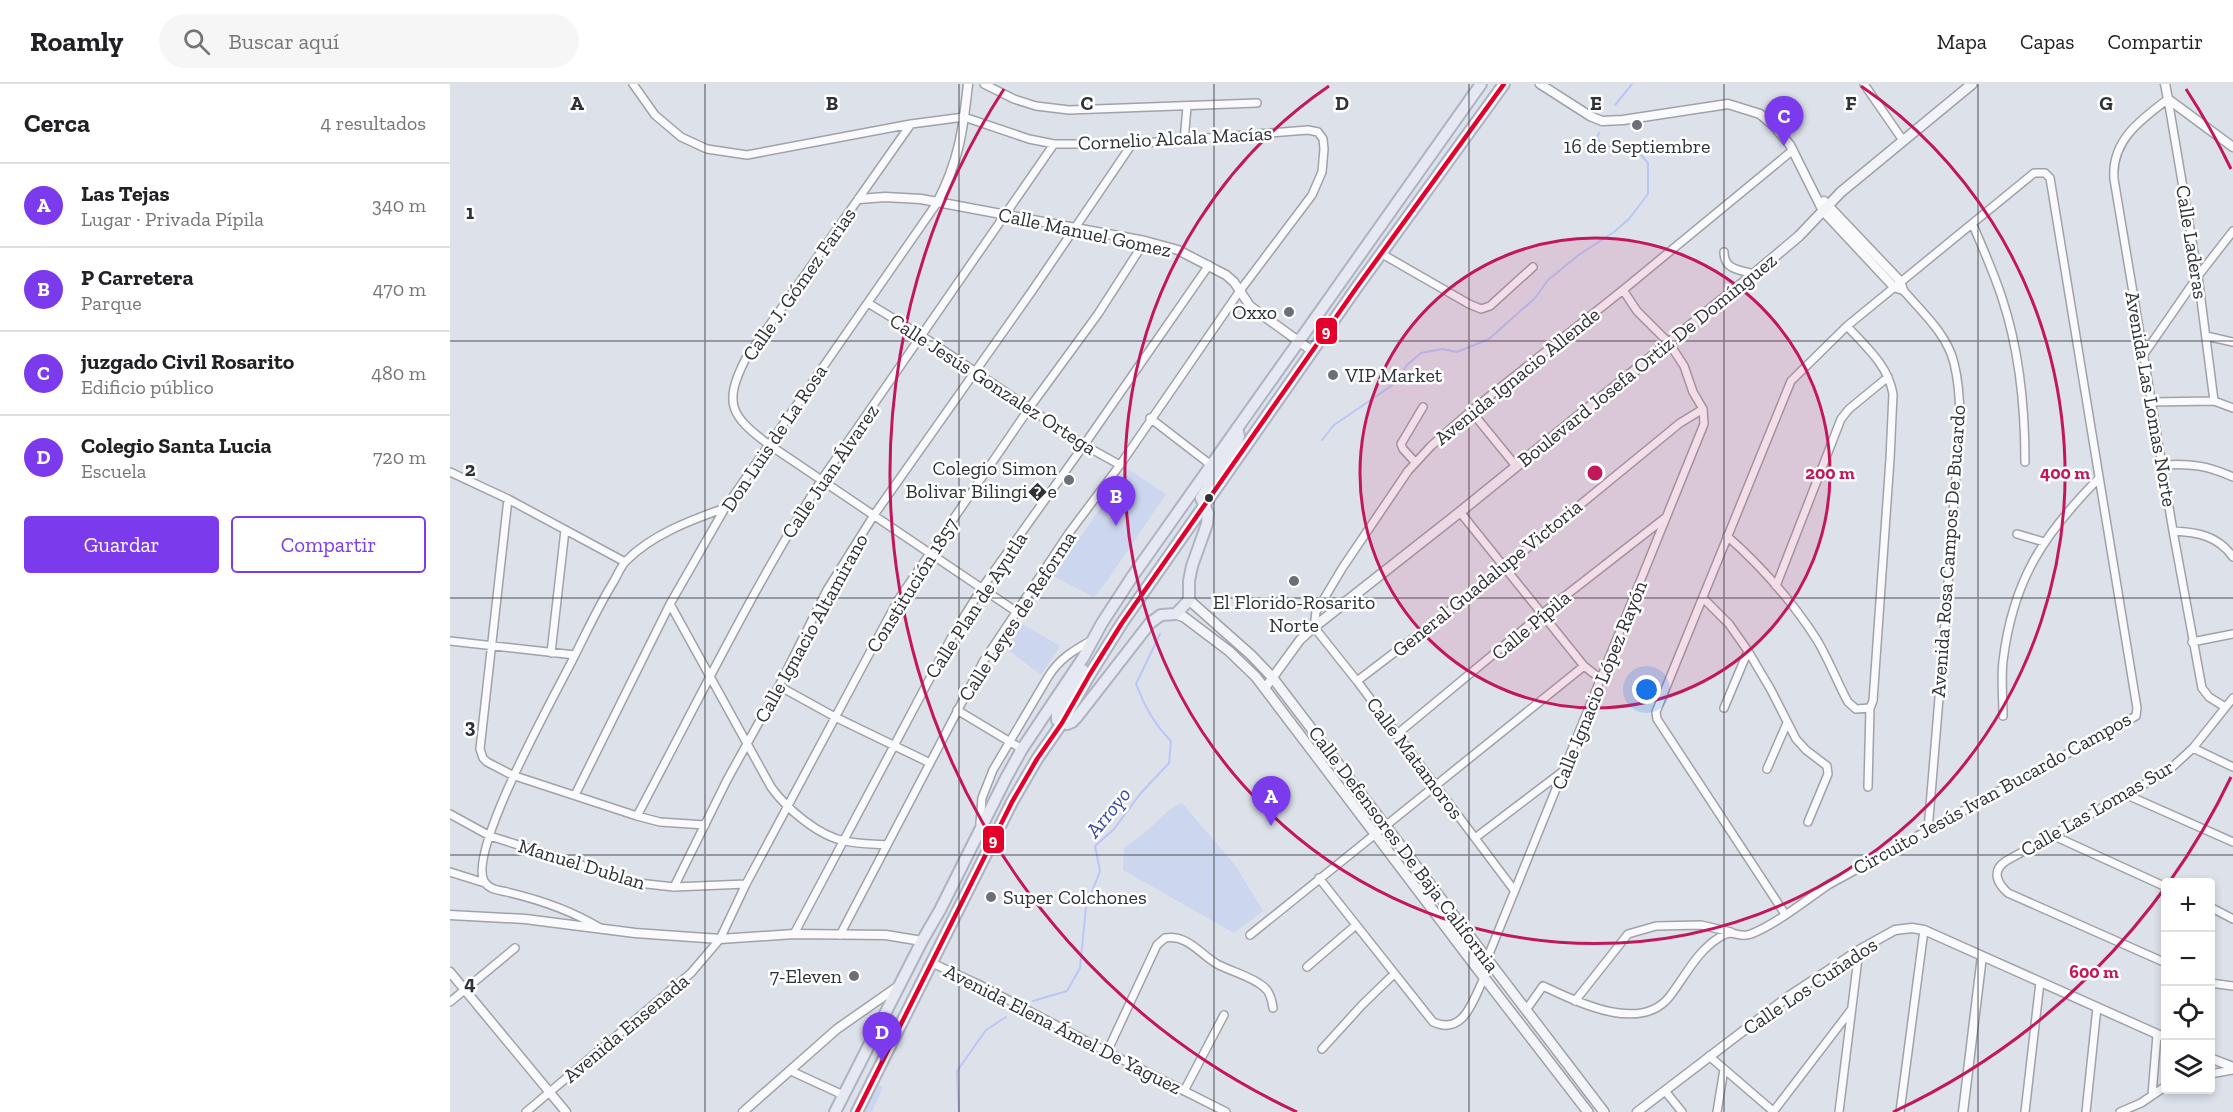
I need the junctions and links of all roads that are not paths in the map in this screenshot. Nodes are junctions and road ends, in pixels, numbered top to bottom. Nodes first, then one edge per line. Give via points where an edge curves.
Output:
1 (633, 84) edge
2 (968, 84) edge
3 (984, 84) edge
4 (1481, 84) edge
5 (1504, 84) edge
6 (1540, 84) edge
7 (1972, 84) edge
8 (2165, 84) edge
9 (1867, 86) edge
10 (2168, 99) junction
11 (1257, 103) dead end
12 (1188, 107) junction
13 (964, 117) junction
14 (911, 124) junction
15 (1318, 132) joint
16 (1902, 140) junction
17 (1184, 141) junction
18 (1054, 144) junction
19 (1132, 144) junction
20 (2233, 147) edge
21 (1792, 150) junction
22 (859, 199) junction
23 (937, 203) junction
24 (1826, 208) junction
25 (1005, 215) junction
26 (1973, 225) junction
27 (1076, 228) junction
28 (2232, 236) edge
29 (1145, 241) junction
30 (1724, 252) dead end
31 (1382, 254) junction
32 (1209, 265) junction
33 (1533, 267) dead end
34 (1754, 274) junction
35 (2198, 276) junction
36 (1899, 286) junction
37 (1623, 290) junction
38 (1239, 292) junction
39 (868, 303) junction
40 (1847, 326) junction
41 (922, 336) junction
42 (2206, 336) junction
43 (1297, 342) junction
44 (2233, 342) edge
45 (1669, 343) junction
46 (1312, 351) junction
47 (2144, 354) junction
48 (975, 373) junction
49 (1888, 376) junction
50 (2214, 401) junction
51 (2152, 402) junction
52 (1423, 406) dead end
53 (1030, 407) junction
54 (2233, 408) edge
55 (1703, 409) junction
56 (1471, 411) junction
57 (1150, 418) junction
58 (1237, 428) junction
59 (768, 444) junction
60 (1084, 446) junction
61 (1415, 462) junction
62 (2025, 462) dead end
63 (1120, 465) junction
64 (1211, 465) junction
65 (2163, 465) junction
66 (1516, 466) junction
67 (450, 472) edge
68 (2233, 477) edge
69 (2099, 478) junction
70 (822, 479) junction
71 (508, 499) junction
72 (1204, 505) junction
73 (725, 507) junction
74 (1460, 512) junction
75 (874, 515) junction
76 (1667, 517) junction
77 (565, 530) junction
78 (2173, 531) junction
79 (2017, 534) dead end
80 (1727, 536) junction
81 (2044, 542) junction
82 (929, 553) junction
83 (2233, 557) edge
84 (625, 562) junction
85 (1504, 566) junction
86 (1776, 585) junction
87 (982, 588) junction
88 (1704, 599) junction
89 (1189, 600) junction
90 (670, 604) junction
91 (1017, 612) junction
92 (1176, 614) junction
93 (1542, 614) junction
94 (1314, 627) junction
95 (2233, 634) edge
96 (1094, 638) junction
97 (450, 641) edge
98 (2192, 642) junction
99 (491, 646) junction
100 (1748, 651) junction
101 (551, 652) junction
102 (574, 655) junction
103 (1083, 658) junction
104 (1584, 666) junction
105 (1272, 677) junction
106 (710, 678) junction
107 (1602, 680) junction
108 (1357, 681) junction
109 (779, 686) junction
110 (1264, 688) junction
111 (2233, 698) edge
112 (2225, 707) junction
113 (1724, 708) dead end
114 (1870, 708) junction
115 (957, 710) junction
116 (2003, 716) dead end
117 (835, 717) junction
118 (1062, 723) junction
119 (1787, 723) junction
120 (1396, 735) junction
121 (1009, 741) junction
122 (747, 743) junction
123 (892, 747) junction
124 (2193, 748) junction
125 (1022, 749) junction
126 (930, 763) junction
127 (2233, 767) edge
128 (1767, 769) dead end
129 (1344, 771) junction
130 (1564, 771) junction
131 (512, 775) junction
132 (1334, 779) junction
133 (1435, 785) junction
134 (1868, 787) dead end
135 (575, 795) junction
136 (2127, 795) junction
137 (788, 808) junction
138 (450, 814) edge
139 (637, 816) junction
140 (1808, 822) dead end
141 (705, 825) junction
142 (1384, 825) junction
143 (980, 829) junction
144 (1928, 830) junction
145 (1374, 834) junction
146 (2052, 835) junction
147 (490, 836) junction
148 (1475, 838) junction
149 (842, 841) junction
150 (2233, 842) edge
151 (886, 845) junction
152 (450, 872) edge
153 (1319, 878) junction
154 (485, 883) junction
155 (746, 884) junction
156 (2161, 885) edge
157 (674, 887) junction
158 (1514, 890) junction
159 (960, 909) junction
160 (2215, 909) edge
161 (940, 910) junction
162 (1785, 914) junction
163 (450, 915) edge
164 (2233, 919) edge
165 (1356, 925) junction
166 (602, 929) junction
167 (1924, 930) junction
168 (1731, 932) junction
169 (794, 934) junction
170 (840, 935) junction
171 (1250, 935) dead end
172 (720, 939) junction
173 (922, 941) junction
174 (515, 948) dead end
175 (1859, 950) junction
176 (1982, 956) junction
177 (1487, 959) junction
178 (2161, 961) edge
179 (932, 963) junction
180 (1307, 967) dead end
181 (1476, 967) junction
182 (450, 972) edge
183 (1394, 974) junction
184 (1484, 978) junction
185 (2040, 982) junction
186 (2215, 983) edge
187 (900, 985) junction
188 (2233, 986) edge
189 (465, 989) junction
190 (1575, 1001) junction
191 (450, 1002) edge
192 (2097, 1007) junction
193 (1273, 1008) dead end
194 (1853, 1008) junction
195 (1526, 1010) junction
196 (1224, 1015) dead end
197 (2161, 1036) edge
198 (1322, 1049) dead end
199 (1107, 1052) junction
200 (1709, 1056) junction
201 (2215, 1060) edge
202 (2233, 1068) edge
203 (1724, 1069) junction
204 (791, 1071) junction
205 (2215, 1073) edge
206 (2161, 1089) edge
207 (1184, 1091) junction
208 (1665, 1091) junction
209 (550, 1092) junction
210 (843, 1095) junction
211 (2152, 1095) junction
212 (1585, 1110) edge
213 (745, 1111) edge
214 (526, 1112) edge
215 (566, 1112) edge
216 (835, 1112) edge
217 (857, 1112) edge
218 (1226, 1112) edge
219 (1604, 1112) edge
220 (1636, 1112) edge
221 (1682, 1112) edge
222 (1717, 1112) edge
223 (1774, 1112) edge
224 (1839, 1112) edge
225 (1900, 1112) edge
226 (1963, 1112) edge
227 (2025, 1112) edge
228 (2086, 1112) edge
229 (2120, 1112) edge

1 - 14 street via 656,115 681,137 707,149 747,155
2 - 13 street, Don Luis de La Rosa
3 - 12 street via 1036,106 1097,111
4 - 43 highway
5 - 31 highway
6 - 21 street via 1602,121 1728,104 1743,107 1774,126
7 - 16 main road, Boulevard Josefa Ortiz De Domínguez
8 - 10 street, Calle Laderas
9 - 16 street
10 - 20 street
10 - 35 street, Calle Laderas
10 - 47 street, Avenida Las Lomas Norte via 2132,128 2119,147 2113,171
11 - 12 street
12 - 17 street
13 - 14 street
13 - 18 street, Cornelio Alcala Macías
13 - 23 street, Don Luis de La Rosa via 958,157
14 - 22 street, Calle J. Gómez Farias
15 - 17 street, Cornelio Alcala Macías via 1308,129
15 - 38 street, Calle Leyes de Reforma via 1323,139 1324,157 1317,186
16 - 24 main road, Boulevard Josefa Ortiz De Domínguez
17 - 19 street, Cornelio Alcala Macías
18 - 19 street, Cornelio Alcala Macías
18 - 25 street, Calle Juan Álvarez
19 - 27 street, Calle Ignacio Altamirano
21 - 24 street, Avenida Rosa Campos De Bucardo
21 - 37 street, Avenida Ignacio Allende
22 - 23 street, Calle Manuel Gomez via 905,197
22 - 59 street, Calle J. Gómez Farias via 745,360 734,383 735,411 746,428
23 - 25 street, Calle Manuel Gomez
23 - 39 street, Don Luis de La Rosa
24 - 34 main road, Boulevard Josefa Ortiz De Domínguez
24 - 36 street, Avenida Rosa Campos De Bucardo
25 - 27 street, Calle Manuel Gomez
25 - 41 street, Calle Juan Álvarez
26 - 36 street, Circuito Jesús Ivan Bucardo Campos
26 - 62 street via 2002,297 2016,349 2022,380
26 - 69 street, Circuito Jesús Ivan Bucardo Campos via 2034,173 2046,173 2050,178
27 - 29 street, Calle Manuel Gomez
27 - 48 street, Calle Ignacio Altamirano
28 - 35 street
29 - 32 street, Calle Manuel Gomez via 1178,250
29 - 53 street, Constitución 1857
30 - 34 street via 1728,266
31 - 33 street via 1481,309 1490,306
31 - 46 highway
32 - 38 street, Calle Manuel Gomez via 1234,282
32 - 60 street, Calle Plan de Ayutla
34 - 45 main road, Boulevard Josefa Ortiz De Domínguez
35 - 42 street, Calle Laderas
35 - 47 street
36 - 40 street, Circuito Jesús Ivan Bucardo Campos
36 - 144 street, Avenida Rosa Campos De Bucardo via 1934,324 1949,348 1958,382 1951,536
37 - 45 street via 1643,318
37 - 56 street, Avenida Ignacio Allende
38 - 43 street, Calle Manuel Gomez via 1250,306
38 - 57 street, Calle Leyes de Reforma
39 - 41 street, Calle Jesús Gonzalez Ortega
39 - 59 street, Don Luis de La Rosa
40 - 49 street
40 - 80 street, Circuito Jesús Ivan Bucardo Campos via 1791,381
41 - 48 street, Calle Jesús Gonzalez Ortega
41 - 70 street, Calle Juan Álvarez
42 - 44 street
42 - 50 street, Calle Laderas
43 - 46 street, Calle Manuel Gomez
43 - 58 highway
45 - 55 street
45 - 66 main road, Boulevard Josefa Ortiz De Domínguez
46 - 72 highway
47 - 51 street, Avenida Las Lomas Norte
48 - 53 street, Calle Jesús Gonzalez Ortega
48 - 75 street, Calle Ignacio Altamirano
49 - 86 street via 1840,419
49 - 114 street via 1893,420
50 - 51 street
50 - 54 street
51 - 65 street, Avenida Las Lomas Norte
52 - 61 street via 1401,444
53 - 60 street, Calle Jesús Gonzalez Ortega
53 - 82 street, Constitución 1857
55 - 76 street, Calle Ignacio López Rayón via 1702,433
55 - 85 street, General Guadalupe Victoria via 1680,423
56 - 61 street, Avenida Ignacio Allende
56 - 66 street
57 - 63 street, Calle Leyes de Reforma
57 - 64 street
58 - 64 highway
58 - 72 highway via 1237,442 1201,498
59 - 70 street, Calle J. Gómez Farias
59 - 73 street, Don Luis de La Rosa
60 - 63 street, Calle Jesús Gonzalez Ortega
60 - 87 street, Calle Plan de Ayutla
61 - 94 street, Avenida Ignacio Allende via 1320,604
63 - 91 street, Calle Leyes de Reforma
64 - 96 highway
65 - 68 street via 2189,463
65 - 78 street, Avenida Las Lomas Norte
66 - 74 main road, Boulevard Josefa Ortiz De Domínguez
67 - 71 street
69 - 81 street
69 - 144 street, Circuito Jesús Ivan Bucardo Campos via 2136,716
70 - 75 street, Calle J. Gómez Farias
70 - 106 street, Calle Juan Álvarez via 754,593
71 - 77 street
71 - 99 street
72 - 89 highway via 1207,524 1191,566
72 - 118 highway via 1122,623
73 - 84 street via 669,531
73 - 90 street, Don Luis de La Rosa
74 - 85 street
74 - 94 main road, Boulevard Josefa Ortiz De Domínguez
75 - 82 street, Calle J. Gómez Farias
75 - 109 street, Calle Ignacio Altamirano via 827,590
76 - 93 street, Calle Pípila
76 - 107 street, Calle Ignacio López Rayón
77 - 84 street
77 - 101 street
78 - 83 street via 2213,538
78 - 98 street, Avenida Las Lomas Norte
79 - 81 street
80 - 86 street
80 - 88 street, Circuito Jesús Ivan Bucardo Campos
81 - 116 street via 2029,566 2007,633
82 - 87 street, Calle J. Gómez Farias
82 - 117 street, Constitución 1857 via 898,600
84 - 102 street
85 - 93 street
85 - 108 street, General Guadalupe Victoria
86 - 114 street via 1818,642 1848,702 1856,709
87 - 91 street, Calle J. Gómez Farias
87 - 123 street, Calle Plan de Ayutla
88 - 100 street
88 - 162 street, Circuito Jesús Ivan Bucardo Campos via 1656,715
89 - 92 highway
89 - 105 main road, Calle Defensores De Baja California
90 - 106 street
90 - 135 street, Don Luis de La Rosa
91 - 115 street, Calle Leyes de Reforma
92 - 110 main road, Calle Defensores De Baja California via 1228,651
92 - 118 highway via 1161,615 1150,623 1077,717
93 - 104 street
93 - 120 street, Calle Pípila
94 - 105 street, Avenida Ignacio Allende
94 - 108 street, Calle Matamoros
95 - 98 street
96 - 103 highway
96 - 121 street via 1056,664
97 - 99 street
98 - 112 street, Avenida Las Lomas Norte via 2202,688
99 - 101 street
99 - 131 street via 480,750 487,762
100 - 113 street
100 - 119 street
101 - 102 street
102 - 131 street
103 - 118 highway via 1082,672 1057,711 1057,720
103 - 125 highway
104 - 107 street
104 - 133 street
105 - 110 street, Avenida Ignacio Allende
105 - 129 main road, Calle Defensores De Baja California
106 - 122 street
106 - 139 street, Calle Juan Álvarez
107 - 130 street, Calle Ignacio López Rayón
108 - 120 street, Calle Matamoros
109 - 117 street
109 - 122 street, Calle Ignacio Altamirano
110 - 132 main road, Calle Defensores De Baja California
111 - 112 street, Calle Las Lomas Sur
112 - 124 street, Calle Las Lomas Sur
114 - 134 street
115 - 121 street
115 - 126 street, Calle Leyes de Reforma
117 - 123 street
117 - 137 street, Constitución 1857
118 - 159 highway via 1017,794
119 - 128 street
119 - 140 street via 1796,739 1828,769
120 - 133 street, Calle Matamoros
121 - 125 street
121 - 143 street via 982,798
122 - 137 street via 771,787
122 - 141 street, Calle Ignacio Altamirano
123 - 126 street
123 - 149 street, Calle Plan de Ayutla
124 - 127 street
124 - 136 street, Calle Las Lomas Sur via 2168,771
125 - 143 highway
126 - 151 street, Calle Leyes de Reforma
129 - 132 street
129 - 142 main road, Calle Defensores De Baja California
130 - 148 street
130 - 158 street, Calle Ignacio López Rayón
131 - 135 street
131 - 147 street
132 - 145 main road, Calle Defensores De Baja California
133 - 142 street
133 - 148 street, Calle Matamoros
135 - 139 street
136 - 146 street, Calle Las Lomas Sur
136 - 150 street
137 - 149 street
137 - 155 street, Constitución 1857
138 - 147 street, Manuel Dublan
139 - 141 street
141 - 157 street, Calle Ignacio Altamirano
142 - 145 street
142 - 177 main road, Calle Defensores De Baja California
143 - 161 highway
144 - 162 street, Circuito Jesús Ivan Bucardo Campos via 1828,885
145 - 153 street
145 - 181 main road, Calle Defensores De Baja California
146 - 156 street
146 - 178 street, Calle Las Lomas Sur via 2006,861 1997,870 1999,884 2008,893
147 - 154 street via 482,865
147 - 157 street, Manuel Dublan via 622,879
148 - 158 street, Calle Matamoros
149 - 151 street
149 - 169 street, Calle Plan de Ayutla
151 - 170 street, Calle Leyes de Reforma
152 - 154 street
153 - 165 street
153 - 171 street
154 - 166 street via 491,889 562,908
155 - 157 street, Manuel Dublan
155 - 172 street, Avenida Ensenada
158 - 177 street, Calle Ignacio López Rayón
159 - 161 highway
159 - 179 highway
160 - 164 street
161 - 173 highway
162 - 168 street, Circuito Jesús Ivan Bucardo Campos via 1748,935
163 - 166 street
165 - 180 street
165 - 183 street
166 - 172 street
167 - 175 street, Calle Los Cuñados via 1895,930
167 - 176 street, Calle Los Cuñados
167 - 225 street
168 - 190 street via 1701,925 1656,926 1628,934
168 - 190 street, Circuito Jesús Ivan Bucardo Campos via 1715,940 1695,960 1662,1005 1644,1014 1615,1012
169 - 170 street
169 - 172 street
170 - 173 street via 886,935
172 - 209 street, Avenida Ensenada via 691,973
173 - 187 highway
174 - 189 street
175 - 194 street
175 - 200 street, Calle Los Cuñados
176 - 185 street, Calle Los Cuñados
176 - 226 street
177 - 181 main road
177 - 195 main road, Calle Defensores De Baja California
179 - 199 street, Avenida Elena Ámel De Yaguez
179 - 217 highway
181 - 184 main road, Calle Defensores De Baja California
182 - 189 street
183 - 184 street via 1433,1022 1450,1026 1465,1016
183 - 198 street
184 - 212 main road, Calle Defensores De Baja California
185 - 192 street, Calle Los Cuñados
185 - 227 street
186 - 188 street
187 - 204 street via 837,1029
187 - 210 highway
189 - 191 street
189 - 209 street
190 - 195 street, Circuito Jesús Ivan Bucardo Campos via 1544,986
192 - 197 street, Calle Los Cuñados
192 - 228 street
193 - 199 street via 1265,988 1256,982 1217,964 1190,943 1176,937 1165,938 1157,945
194 - 223 street
194 - 224 street
195 - 219 main road, Calle Defensores De Baja California
196 - 207 street
197 - 211 street
199 - 207 street, Avenida Elena Ámel De Yaguez
200 - 203 street
200 - 208 street, Calle Los Cuñados
201 - 202 street
202 - 205 street
203 - 222 street
203 - 223 street
204 - 210 street
204 - 213 street
206 - 211 street
207 - 218 street, Avenida Elena Ámel De Yaguez
208 - 220 street, Calle Los Cuñados
208 - 221 street
209 - 214 street, Avenida Ensenada
209 - 215 street
210 - 216 highway
211 - 229 street

